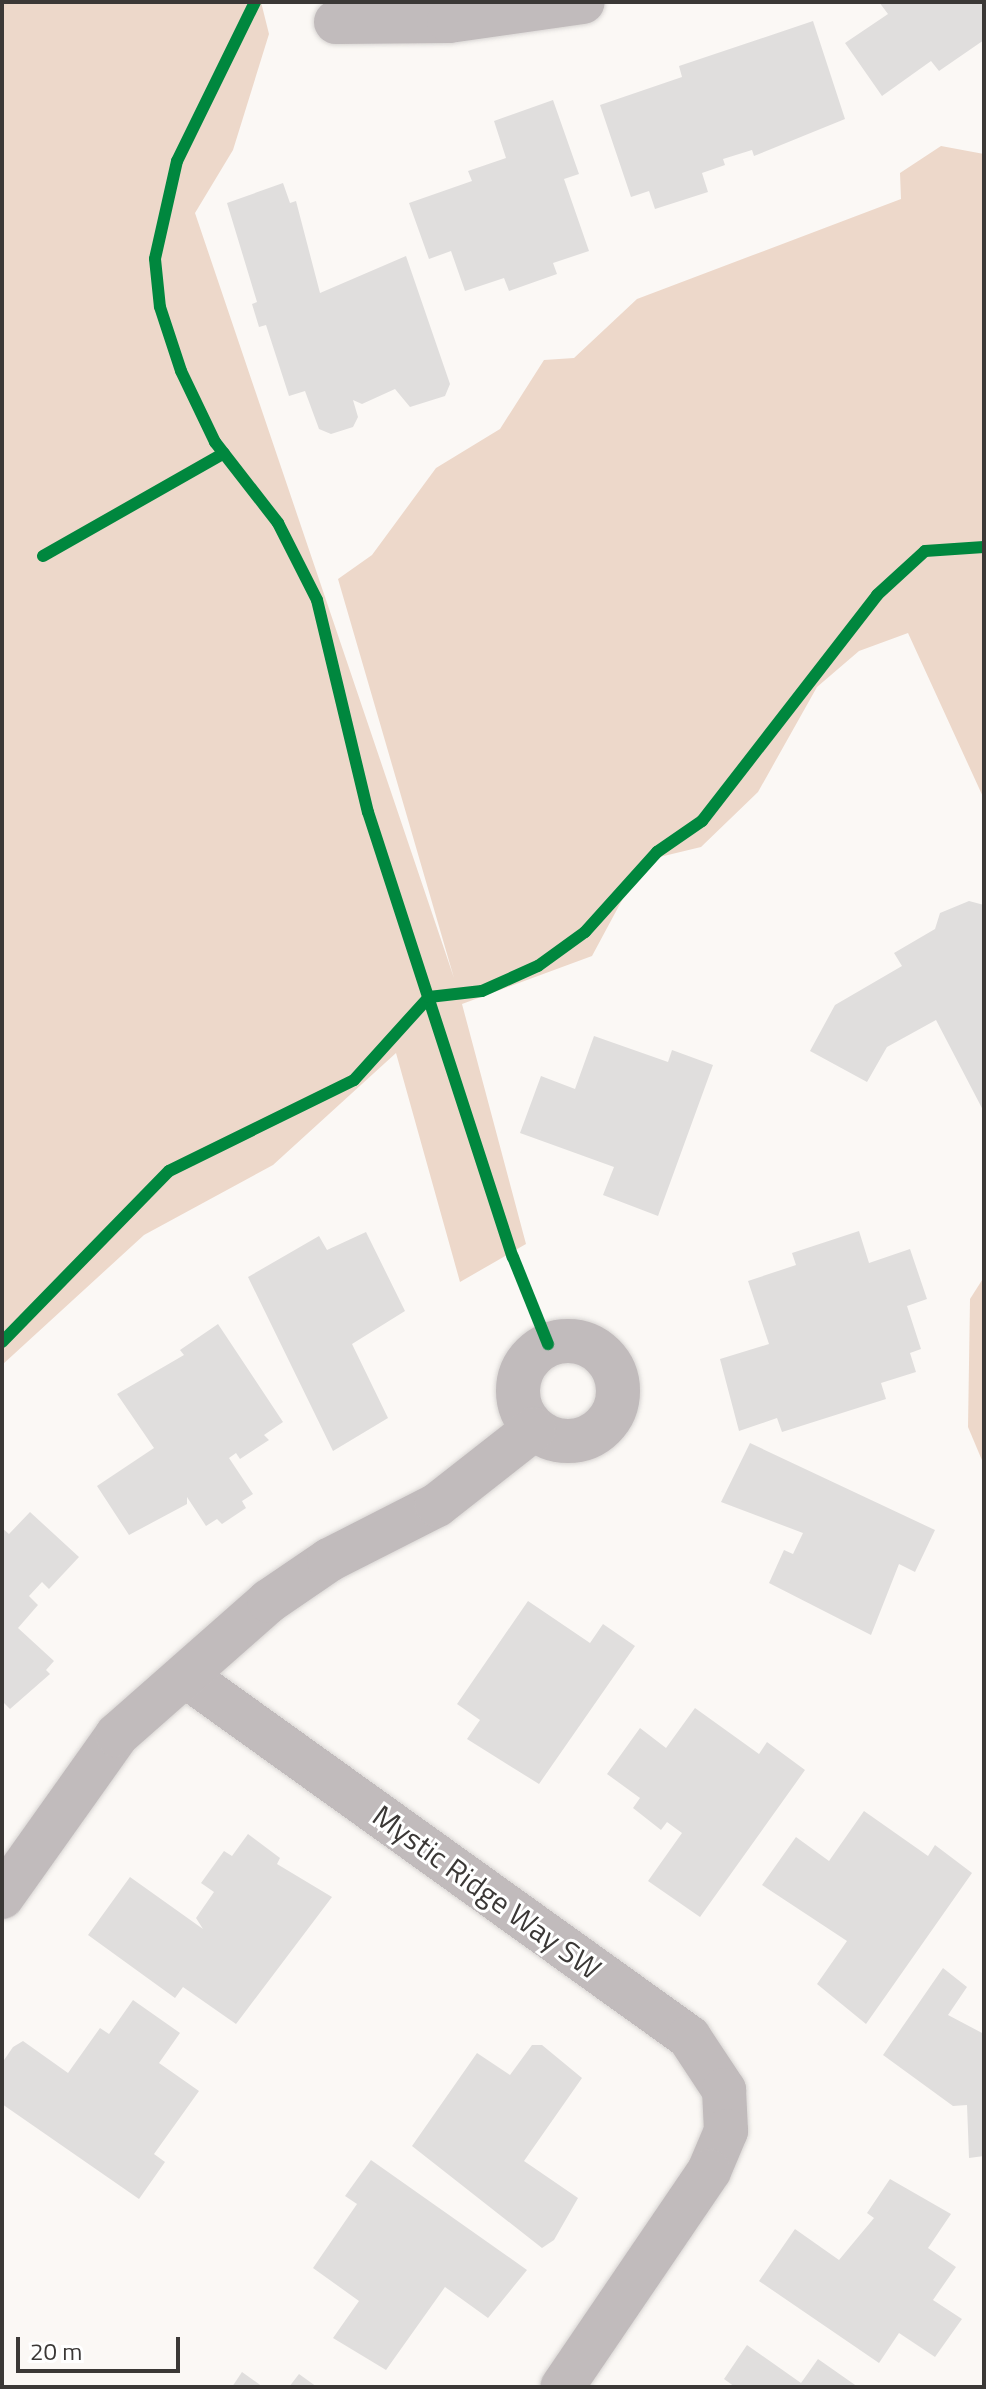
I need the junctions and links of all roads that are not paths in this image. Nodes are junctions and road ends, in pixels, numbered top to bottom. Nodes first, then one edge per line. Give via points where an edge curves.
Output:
1 (583, 2) edge
2 (336, 22) dead end
3 (534, 1429) dead end
4 (187, 1677) junction
5 (2, 1897) edge
6 (562, 2387) edge

1 - 2 street via 449,21
3 - 4 street via 437,1505 329,1560 269,1601
4 - 5 street via 117,1735
4 - 6 street, Mystic Ridge Way SW via 689,2037 724,2090 726,2131 709,2171

